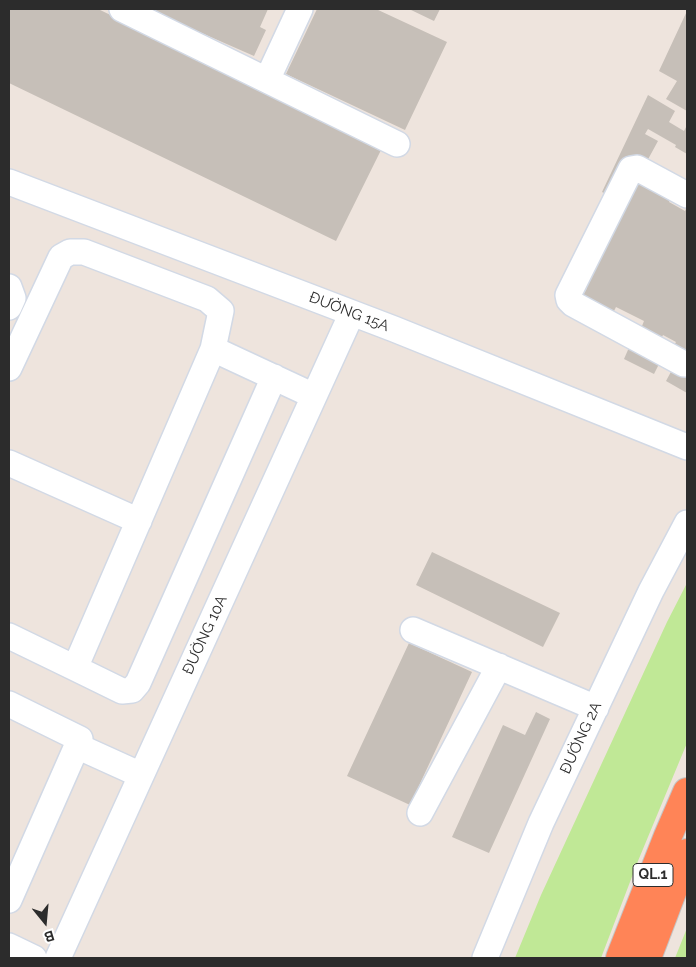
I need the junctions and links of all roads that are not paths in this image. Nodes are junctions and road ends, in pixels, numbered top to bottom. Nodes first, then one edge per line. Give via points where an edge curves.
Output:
1 (122, 9) edge
2 (300, 9) edge
3 (267, 80) junction
4 (397, 144) dead end
5 (9, 182) edge
6 (687, 195) edge
7 (9, 287) edge
8 (9, 307) edge
9 (352, 313) junction
10 (213, 349) junction
11 (687, 364) edge
12 (9, 368) edge
13 (274, 377) junction
14 (314, 396) junction
15 (687, 447) edge
16 (9, 463) edge
17 (139, 521) junction
18 (687, 523) edge
19 (413, 630) dead end
20 (9, 636) edge
21 (499, 666) junction
22 (75, 668) junction
23 (9, 704) edge
24 (596, 708) junction
25 (77, 746) junction
26 (141, 775) junction
27 (687, 792) edge
28 (420, 813) dead end
29 (687, 853) edge
30 (9, 900) edge
31 (9, 946) edge
32 (34, 958) edge
33 (58, 958) edge
34 (485, 958) edge
35 (620, 958) edge
36 (647, 958) edge

1 - 3 street
2 - 3 street
3 - 4 street
5 - 9 street, ĐƯỜNG 15A
6 - 11 street via 637,168 631,169 568,295 573,304
7 - 8 street via 13,298
9 - 14 street, ĐƯỜNG 10A
9 - 15 street, ĐƯỜNG 15A
10 - 12 street via 221,310 207,299 84,252 70,252 61,258
10 - 13 street
10 - 17 street
13 - 14 street
13 - 22 street via 138,683 132,690 122,691
14 - 26 street, ĐƯỜNG 10A
16 - 17 street
17 - 22 street
18 - 24 street, ĐƯỜNG 2A
19 - 21 street
20 - 22 street
21 - 24 street
21 - 28 street
23 - 25 street via 80,739
24 - 34 street, ĐƯỜNG 2A via 541,823
25 - 26 street
25 - 30 street
26 - 33 street, ĐƯỜNG 10A
27 - 35 highway, QL.1
29 - 36 highway, QL.1
31 - 32 street

